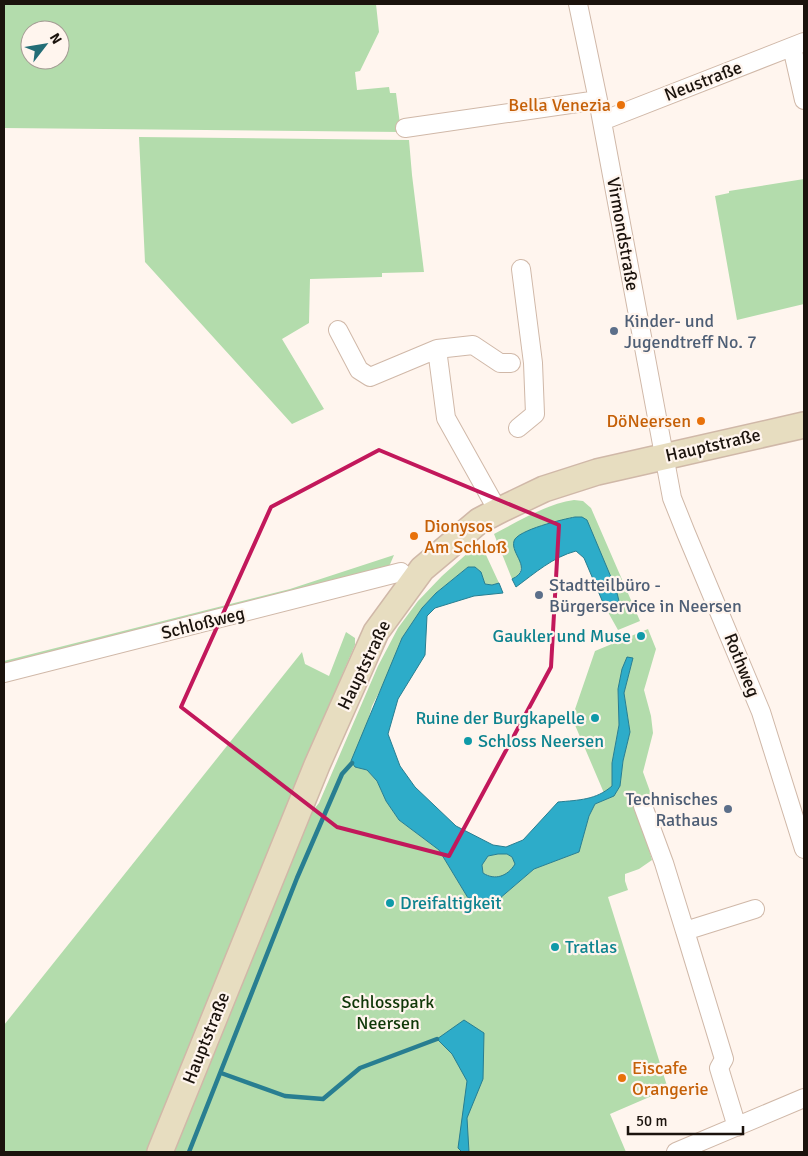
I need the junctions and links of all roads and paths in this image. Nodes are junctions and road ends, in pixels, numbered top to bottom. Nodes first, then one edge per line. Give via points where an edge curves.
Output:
1 (579, 5) edge
2 (798, 45) edge
3 (598, 100) junction
4 (804, 100) edge
5 (602, 120) junction
6 (405, 128) dead end
7 (521, 269) dead end
8 (338, 330) dead end
9 (437, 349) junction
10 (511, 363) dead end
11 (804, 425) edge
12 (518, 428) dead end
13 (663, 457) junction
14 (498, 511) junction
15 (401, 572) dead end
16 (4, 673) edge
17 (643, 806) dead end
18 (801, 826) edge
19 (804, 849) edge
20 (755, 909) dead end
21 (685, 931) junction
22 (804, 1098) edge
23 (737, 1127) junction
24 (160, 1152) edge
25 (676, 1152) edge

1 - 3 street, Virmondstraße
2 - 4 street
2 - 5 street, Neustraße
3 - 5 street, Virmondstraße
3 - 6 street
5 - 13 street, Virmondstraße
7 - 12 street via 533,363 535,414
8 - 9 street via 359,370 370,376
9 - 10 street via 473,345 500,363
9 - 14 street via 446,418
11 - 13 street, Hauptstraße
13 - 14 street, Hauptstraße via 544,489
13 - 18 street, Rothweg via 675,507 756,700
14 - 24 street, Hauptstraße via 428,562 376,632 317,765
15 - 16 street, Schloßweg
17 - 21 street
18 - 19 street, Rothweg
20 - 21 street
21 - 23 street via 724,1059 720,1068
22 - 23 street
23 - 25 street

